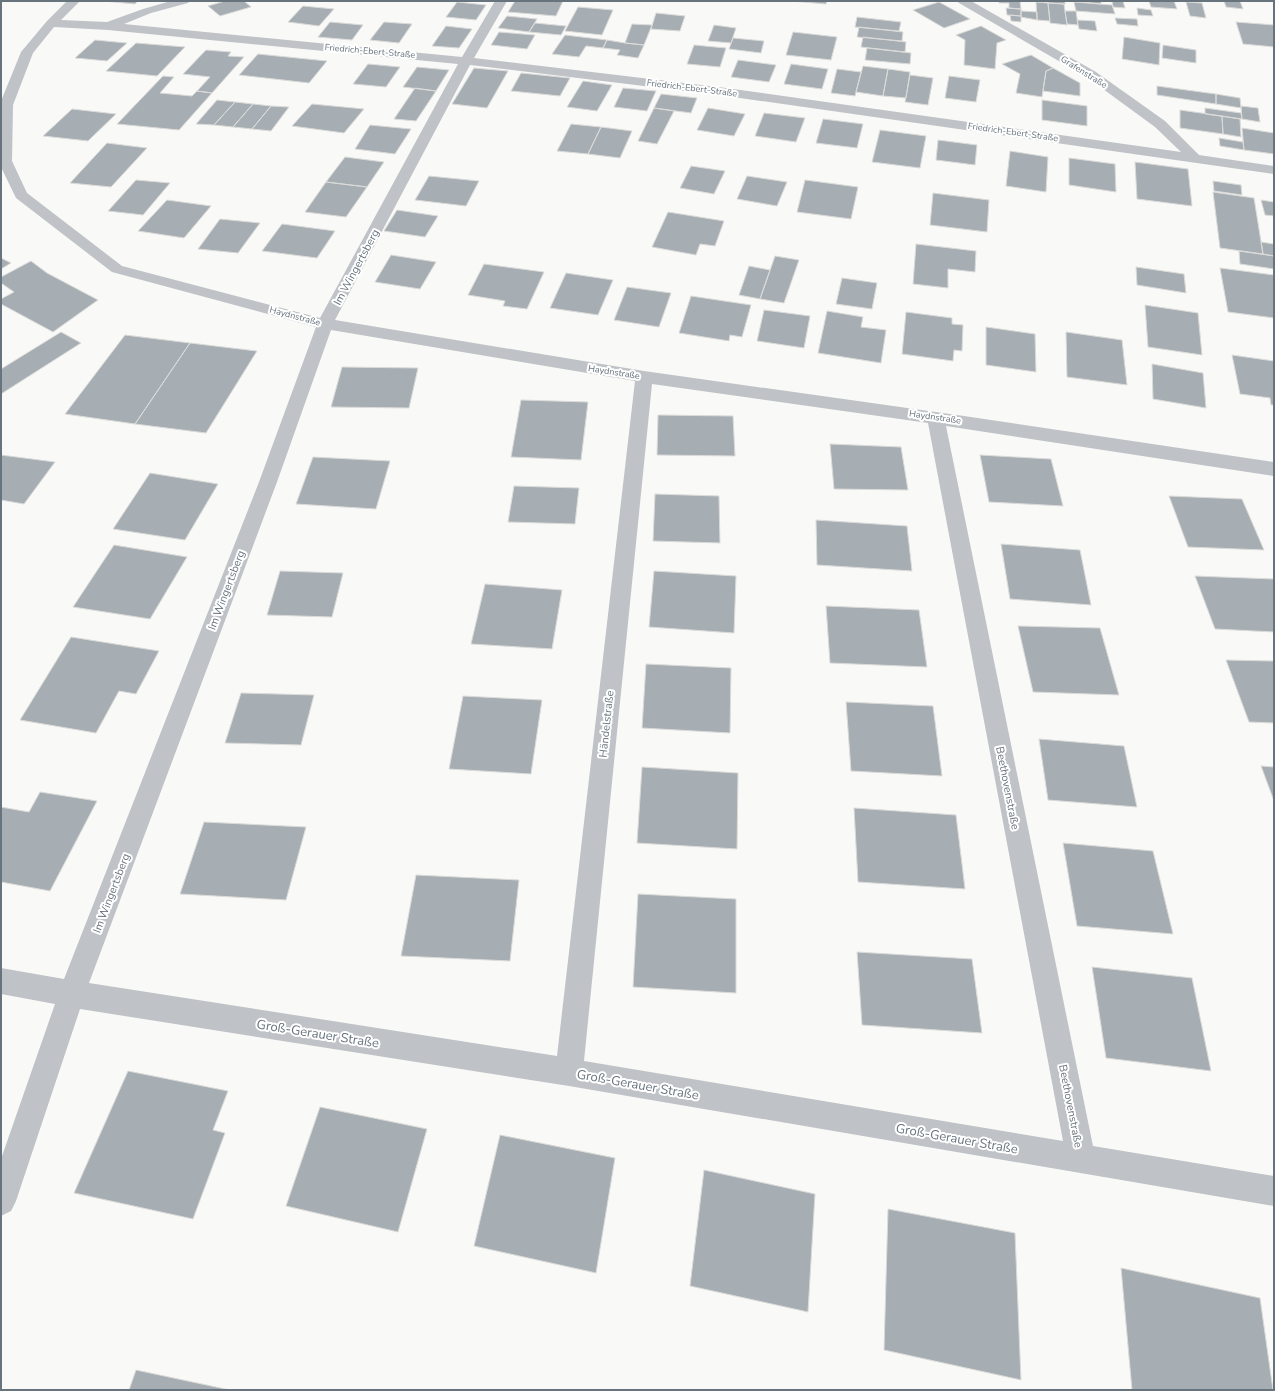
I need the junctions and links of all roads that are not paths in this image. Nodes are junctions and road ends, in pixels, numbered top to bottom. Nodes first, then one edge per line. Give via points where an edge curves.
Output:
1 (74, 1) edge
2 (184, 1) edge
3 (502, 1) edge
4 (963, 1) edge
5 (51, 23) junction
6 (108, 26) junction
7 (466, 61) junction
8 (1195, 158) junction
9 (3, 161) edge
10 (1274, 170) edge
11 (325, 324) junction
12 (644, 377) junction
13 (936, 418) junction
14 (1272, 473) edge
15 (1, 981) edge
16 (72, 994) junction
17 (569, 1072) junction
18 (1081, 1159) junction
19 (1274, 1191) edge
20 (1, 1202) edge

1 - 5 street, Haydnstraße
2 - 6 street via 147,11
3 - 7 street, Im Wingertsberg
4 - 8 street, Grafenstraße via 1092,75 1160,124
5 - 6 street, Friedrich-Ebert-Straße
5 - 9 street, Haydnstraße via 26,52 6,105
6 - 7 street, Friedrich-Ebert-Straße
7 - 8 street, Friedrich-Ebert-Straße via 726,92
7 - 11 street, Im Wingertsberg
8 - 10 street, Friedrich-Ebert-Straße
9 - 11 street, Haydnstraße via 21,195 117,269
11 - 12 street, Haydnstraße
11 - 16 street, Im Wingertsberg via 268,482
12 - 13 street, Haydnstraße
12 - 17 street, Händelstraße
13 - 14 street, Haydnstraße
13 - 18 street, Beethovenstraße
15 - 16 street, Groß-Gerauer Straße
16 - 17 street, Groß-Gerauer Straße
16 - 20 street, Im Wingertsberg
17 - 18 street, Groß-Gerauer Straße
18 - 19 street, Groß-Gerauer Straße

